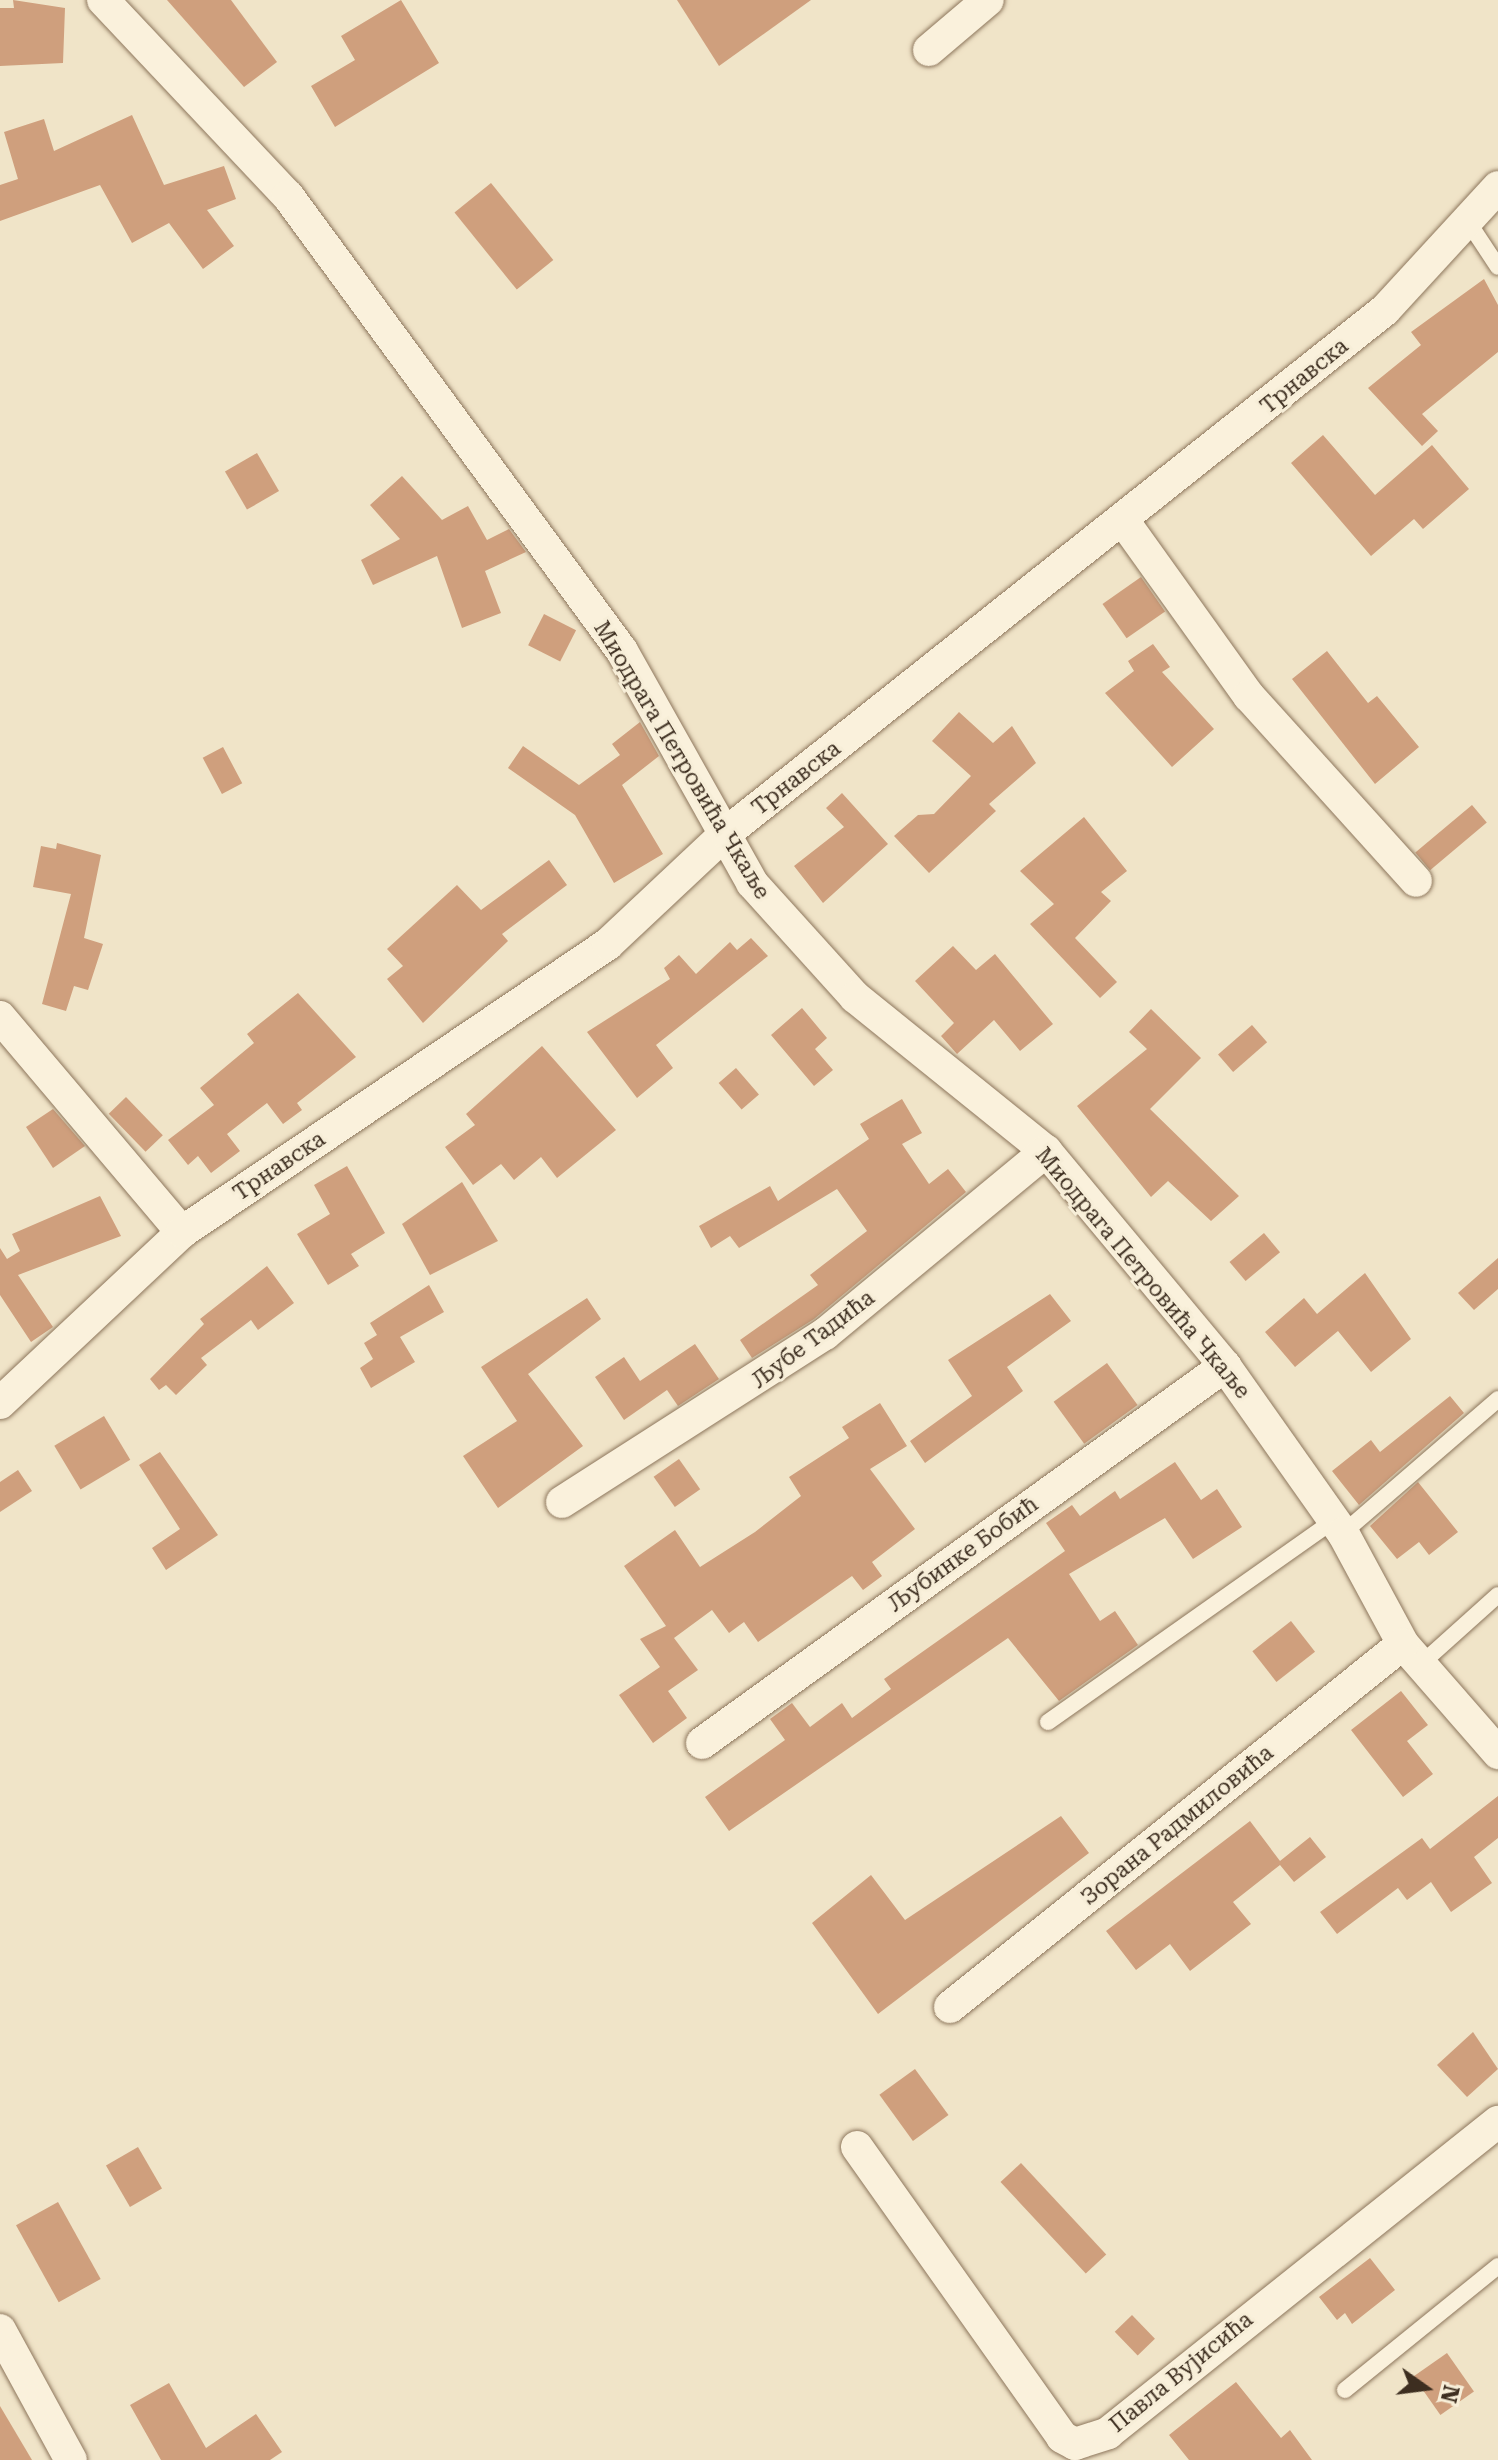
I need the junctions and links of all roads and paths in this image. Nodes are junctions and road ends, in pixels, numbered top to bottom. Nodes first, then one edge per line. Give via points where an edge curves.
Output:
1 (103, 0) edge
2 (988, 0) edge
3 (929, 50) dead end
4 (1498, 187) edge
5 (1467, 220) junction
6 (1498, 267) edge
7 (1125, 523) junction
8 (726, 833) junction
9 (1416, 881) dead end
10 (0, 1017) edge
11 (1046, 1151) junction
12 (182, 1232) junction
13 (1225, 1366) junction
14 (1498, 1399) edge
15 (0, 1403) edge
16 (562, 1502) dead end
17 (1338, 1527) junction
18 (1498, 1595) edge
19 (1412, 1654) junction
20 (1048, 1722) dead end
21 (702, 1743) dead end
22 (1498, 1753) edge
23 (950, 2007) dead end
24 (1498, 2122) edge
25 (857, 2147) dead end
26 (1498, 2266) edge
27 (0, 2330) edge
28 (1345, 2390) dead end
29 (71, 2460) edge

1 - 8 street, Миодрага Петровића Чкаље via 288,196 622,651
2 - 3 street
4 - 5 street, Трнавска
5 - 6 lane
5 - 7 street, Трнавска via 1385,310
7 - 8 street, Трнавска
7 - 9 street via 1249,696
8 - 11 street, Миодрага Петровића Чкаље via 752,883 855,997
8 - 12 street, Трнавска via 608,944
10 - 12 street
11 - 13 street, Миодрага Петровића Чкаље
11 - 16 street, Љубе Тадића via 825,1334
12 - 15 street, Трнавска
13 - 17 street, Миодрага Петровића Чкаље
13 - 21 street, Љубинке Бобић
14 - 17 lane
17 - 19 street, Миодрага Петровића Чкаље
17 - 20 lane
18 - 19 lane
19 - 22 street, Миодрага Петровића Чкаље
19 - 23 street, Зорана Радмиловића
24 - 25 street, Павла Вујисића via 1108,2433 1075,2444 1062,2437
26 - 28 lane
27 - 29 street

